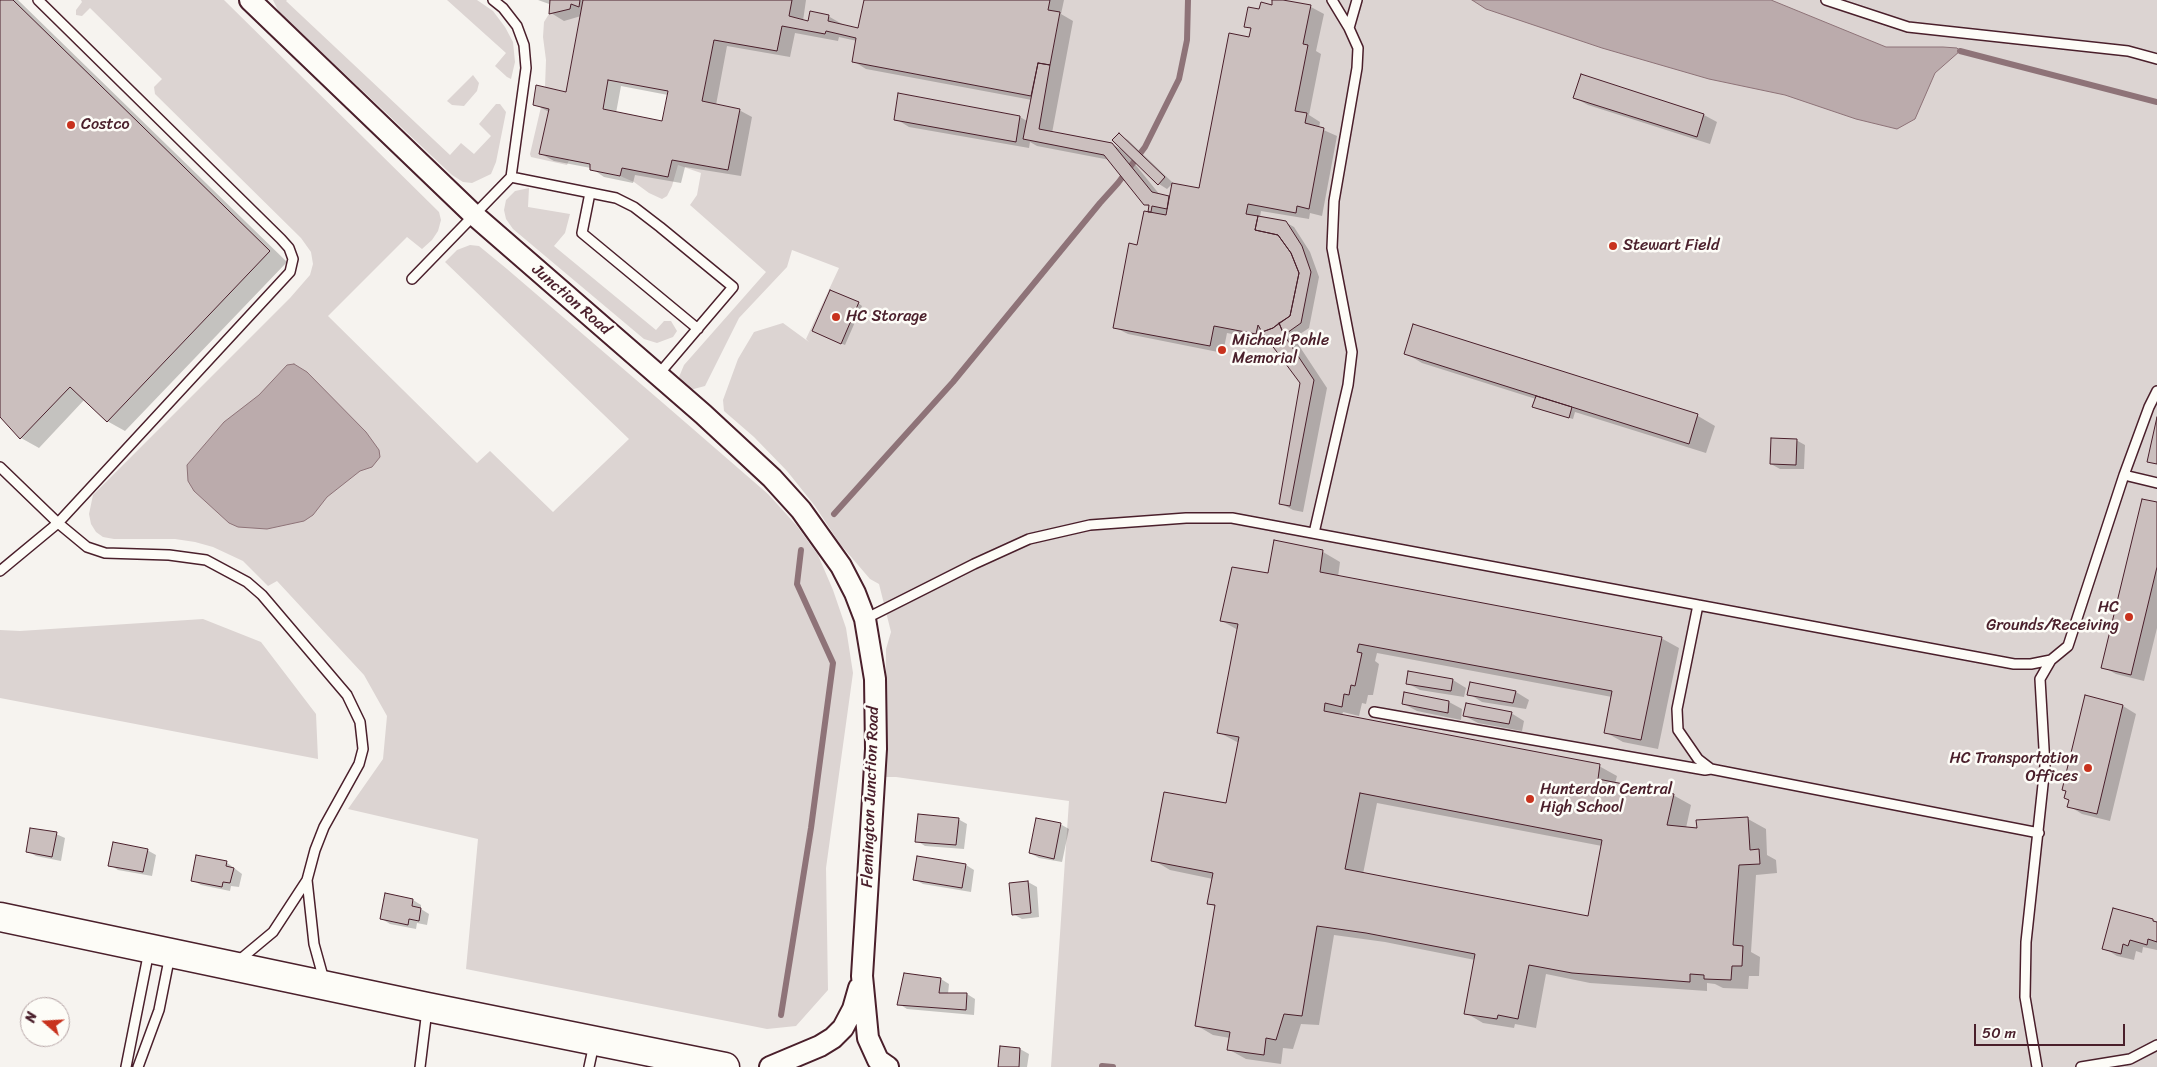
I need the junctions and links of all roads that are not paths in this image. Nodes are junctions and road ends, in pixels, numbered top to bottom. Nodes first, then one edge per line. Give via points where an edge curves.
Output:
1 (38, 0) edge
2 (250, 0) edge
3 (493, 0) edge
4 (1332, 0) edge
5 (1357, 0) edge
6 (1826, 0) edge
7 (1350, 28) junction
8 (2157, 59) edge
9 (511, 177) junction
10 (590, 193) junction
11 (474, 215) junction
12 (412, 279) dead end
13 (698, 329) junction
14 (658, 375) junction
15 (2157, 391) edge
16 (0, 467) edge
17 (2124, 475) junction
18 (2157, 483) edge
19 (58, 523) junction
20 (1314, 533) junction
21 (0, 571) edge
22 (1698, 605) junction
23 (866, 619) junction
24 (2051, 660) junction
25 (1374, 712) dead end
26 (1711, 769) junction
27 (2038, 833) junction
28 (307, 880) junction
29 (0, 917) edge
30 (160, 951) junction
31 (233, 965) junction
32 (862, 976) junction
33 (325, 985) junction
34 (427, 1007) junction
35 (2157, 1045) edge
36 (592, 1054) edge
37 (126, 1067) edge
38 (138, 1067) edge
39 (420, 1067) edge
40 (725, 1067) edge
41 (770, 1067) edge
42 (888, 1067) edge
43 (2036, 1067) edge
44 (2081, 1067) edge

1 - 19 lane via 281,238 294,259 290,272
2 - 11 street, Junction Road
3 - 9 lane via 517,26 524,45 526,68
4 - 7 lane
5 - 7 lane
6 - 8 lane via 1908,26 2128,51
7 - 20 lane via 1358,48 1357,68 1334,201 1332,248 1352,352 1348,385
9 - 10 lane
9 - 11 lane
10 - 13 lane via 582,233
10 - 13 lane via 616,198 634,207 733,287
11 - 12 lane
11 - 14 street, Junction Road
13 - 14 lane
14 - 23 street, Junction Road via 772,478 801,510 841,566
15 - 17 lane
16 - 19 lane
17 - 18 lane
17 - 24 lane via 2068,646
19 - 21 lane
19 - 28 lane via 87,547 105,553 169,554 206,560 247,582 262,595 348,695 360,722 363,749 355,772 314,850
20 - 22 lane
20 - 23 lane via 1232,518 1176,518 1090,525 1028,539
22 - 24 lane via 2014,664
22 - 26 lane via 1678,708 1678,730 1698,759
23 - 32 street, Flemington Junction Road via 875,680 876,749
24 - 27 lane via 2040,679 2045,766
25 - 26 lane
26 - 27 lane
27 - 43 lane via 2026,942 2024,997
28 - 31 lane via 273,932
28 - 33 lane via 314,944
29 - 30 highway
30 - 31 highway
30 - 37 lane
30 - 38 lane via 159,1010
31 - 33 highway
32 - 41 street via 853,1008 843,1028 833,1038
32 - 42 street via 868,1038 878,1060
33 - 34 highway
34 - 36 highway
34 - 39 lane
35 - 44 lane via 2130,1059
36 - 40 highway

